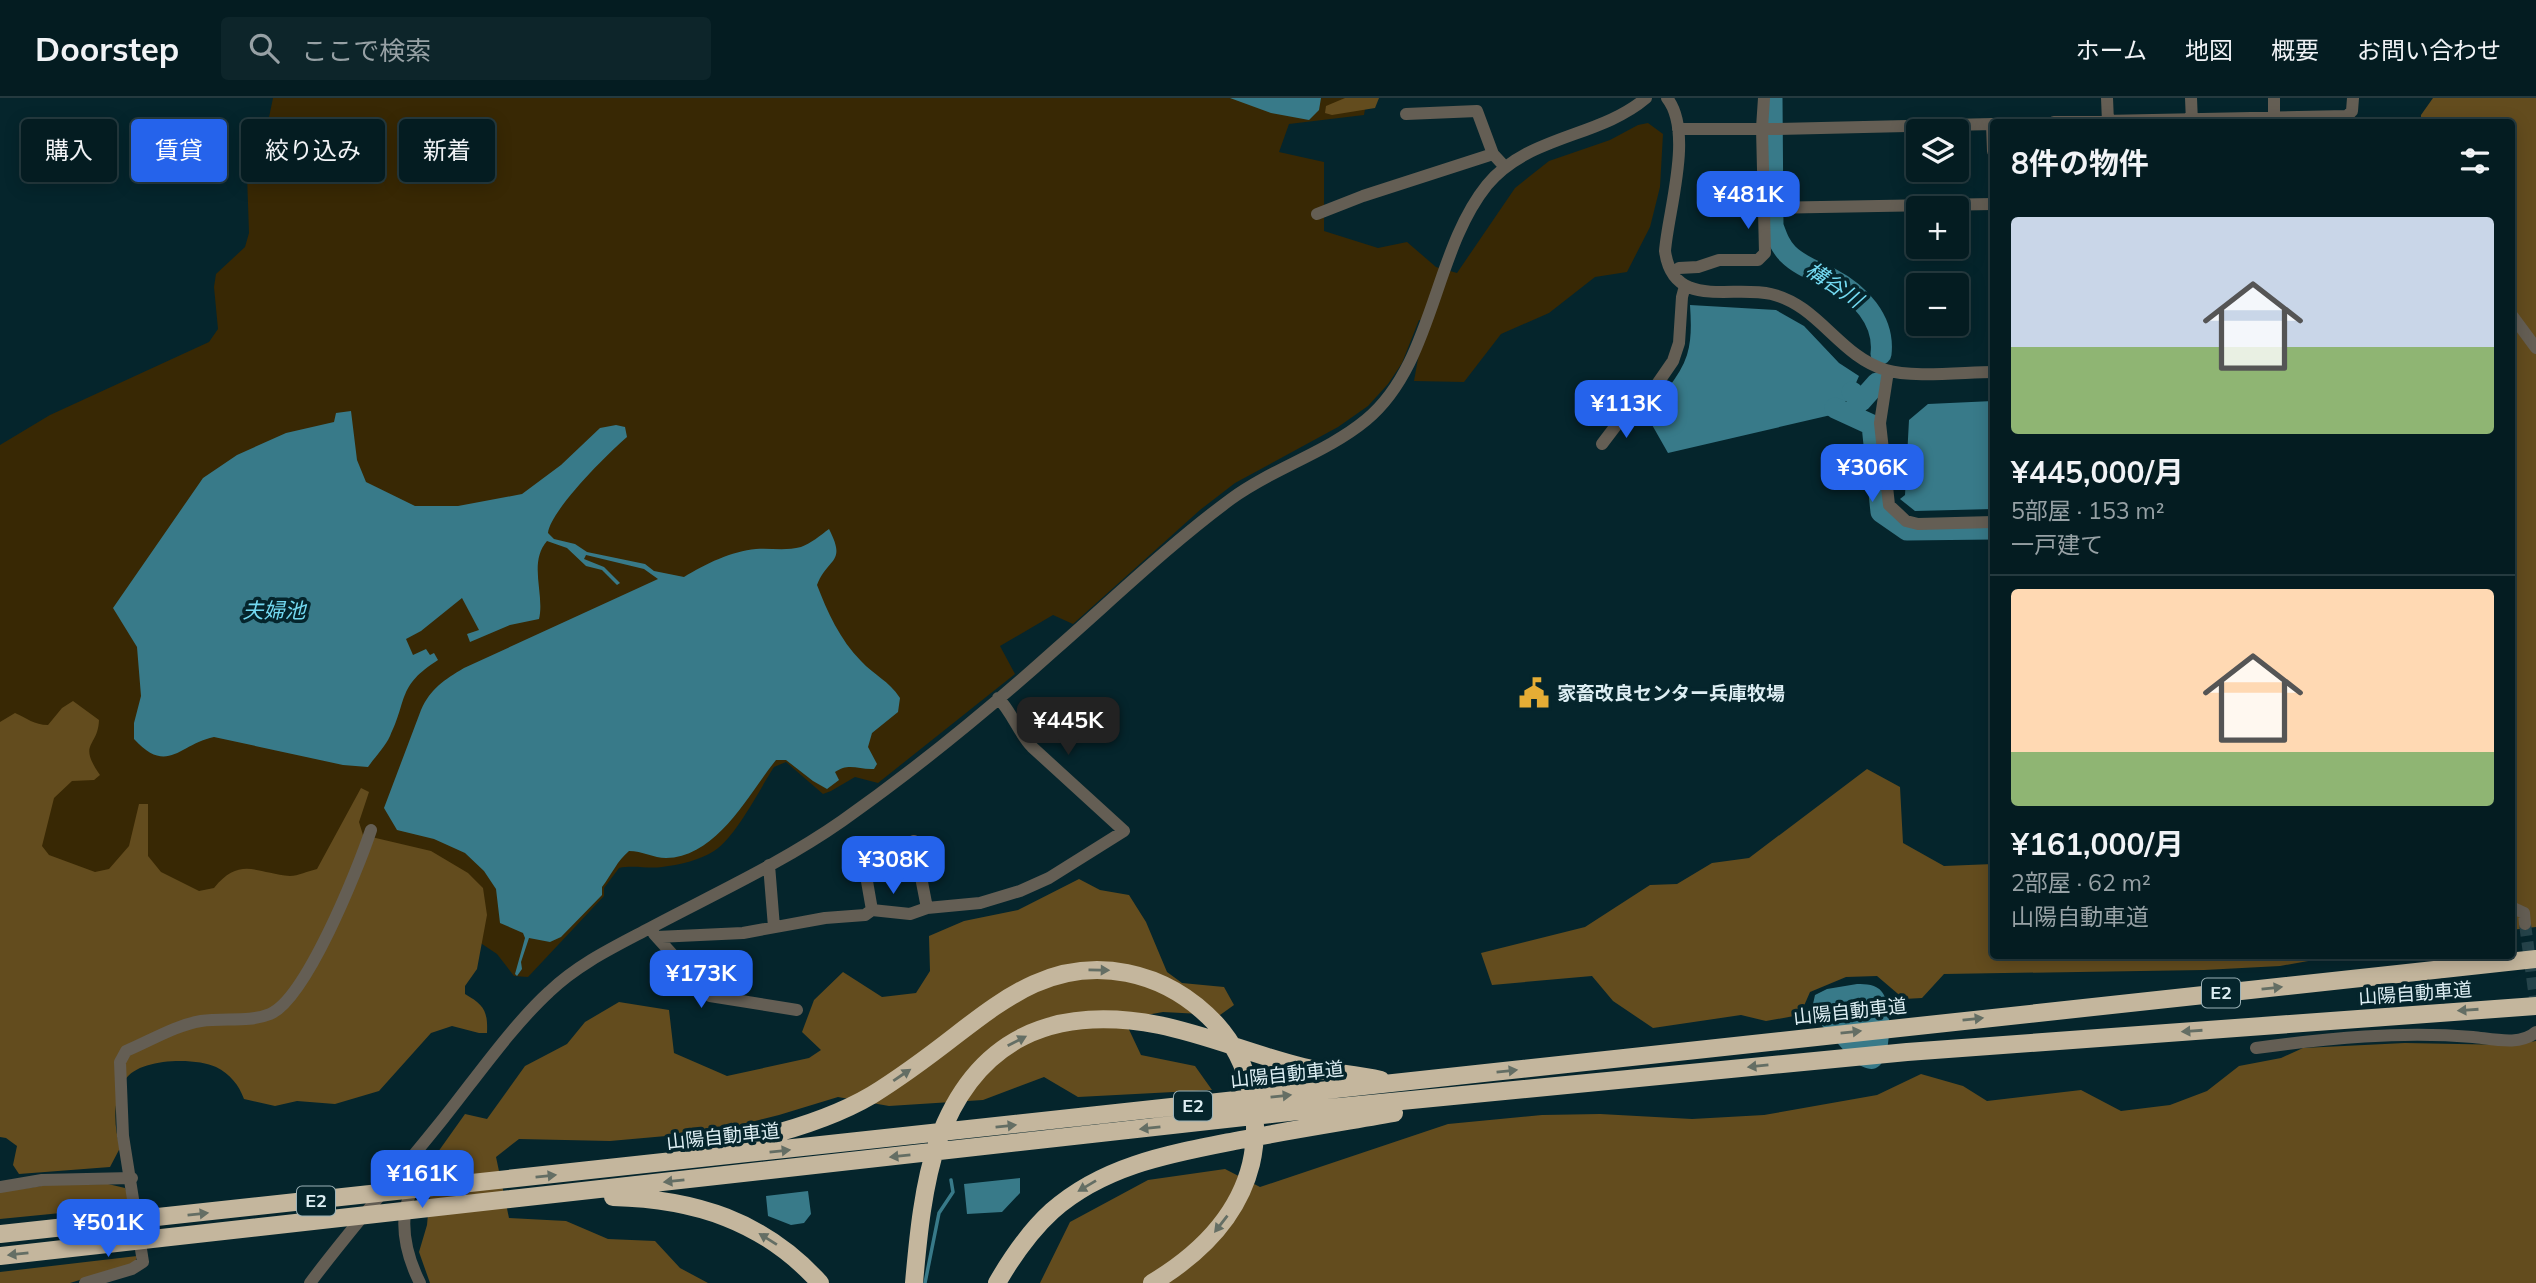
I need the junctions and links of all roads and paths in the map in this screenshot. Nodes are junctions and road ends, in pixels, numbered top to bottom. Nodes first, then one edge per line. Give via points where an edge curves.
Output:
1 (1646, 98) edge
2 (1667, 98) edge
3 (1764, 98) edge
4 (2107, 98) edge
5 (2191, 98) edge
6 (2274, 98) edge
7 (2353, 98) edge
8 (1406, 114) dead end
9 (2274, 117) junction
10 (2108, 119) edge
11 (2192, 119) edge
12 (2233, 119) edge
13 (1990, 124) edge
14 (1678, 129) junction
15 (1768, 129) junction
16 (1493, 154) junction
17 (1505, 167) junction
18 (1990, 204) edge
19 (1771, 207) junction
20 (1317, 214) dead end
21 (1673, 274) junction
22 (1685, 286) junction
23 (2515, 319) edge
24 (2536, 348) edge
25 (1888, 371) junction
26 (1990, 372) edge
27 (1602, 444) dead end
28 (1990, 522) edge
29 (998, 698) junction
30 (372, 830) dead end
31 (914, 841) dead end
32 (861, 847) dead end
33 (769, 865) junction
34 (927, 908) junction
35 (2515, 909) edge
36 (872, 910) junction
37 (2525, 924) tunnel mouth
38 (774, 927) junction
39 (653, 933) junction
40 (2536, 958) edge
41 (2536, 1006) edge
42 (797, 1010) dead end
43 (2536, 1032) edge
44 (2256, 1048) dead end
45 (1397, 1083) junction
46 (1535, 1088) junction
47 (416, 1153) junction
48 (590, 1171) junction
49 (132, 1178) junction
50 (0, 1187) edge
51 (543, 1195) junction
52 (0, 1234) edge
53 (0, 1256) edge
54 (132, 1269) junction
55 (417, 1281) edge
56 (85, 1283) edge
57 (135, 1283) edge
58 (310, 1283) edge
59 (820, 1283) edge
60 (914, 1283) edge
61 (997, 1283) edge
62 (1152, 1283) edge

1 - 17 street via 1625,113 1542,145
2 - 14 street
3 - 15 street
4 - 10 street
5 - 11 street
6 - 9 street
7 - 9 street via 2347,116
8 - 16 street via 1477,111
9 - 12 street
13 - 15 street
14 - 15 street
14 - 21 street via 1675,197 1665,251
15 - 19 street
16 - 17 street
16 - 20 street
17 - 29 street via 1471,209 1404,373 1379,408 1350,431 1231,499
18 - 19 street
19 - 21 street via 1765,253 1758,260 1719,260 1679,268
21 - 22 street
22 - 25 street via 1699,291 1771,294 1794,302 1851,352
22 - 27 street via 1673,361 1636,411 1624,415
23 - 24 street
25 - 26 street
25 - 28 street via 1880,423 1889,505 1906,521 1917,524
29 - 33 street via 841,822
29 - 34 street via 1032,747 1124,831 1020,891 980,903
30 - 49 street via 312,966 282,1006 260,1017 196,1022 122,1056 124,1136
31 - 34 street
32 - 36 street
33 - 38 street
33 - 39 street
34 - 36 street via 910,914
35 - 37 street via 2524,913
36 - 38 street via 865,915
38 - 39 street via 743,933
39 - 42 street via 710,996
39 - 47 street via 597,956 549,992
45 -> 40 highway, 山陽自動車道 / E2
41 -> 46 highway, 山陽自動車道 / E2 via 1907,1052
43 - 44 street via 2514,1040 2417,1034 2345,1036
48 -> 45 highway, 山陽自動車道 / E2
60 -> 45 highway via 930,1175 948,1116 969,1079 998,1052 1036,1031 1080,1020 1128,1021 1195,1033 1305,1068
46 -> 51 highway, 山陽自動車道 / E2
46 -> 61 highway via 1255,1137 1128,1167 1097,1180 1052,1211 1029,1235
47 - 55 street via 419,1167 408,1196 404,1227
47 - 58 street
52 -> 48 highway, 山陽自動車道 / E2
48 -> 62 highway via 746,1142 843,1108 870,1096 987,1010 1038,981 1090,969 1141,975 1188,998 1225,1034 1249,1081 1255,1107 1251,1163 1230,1213 1189,1258
49 - 50 street via 42,1180
49 - 54 street via 143,1262
51 -> 53 highway, 山陽自動車道 / E2
59 -> 51 highway via 780,1247 748,1227 690,1205
54 - 56 street
54 - 57 street

